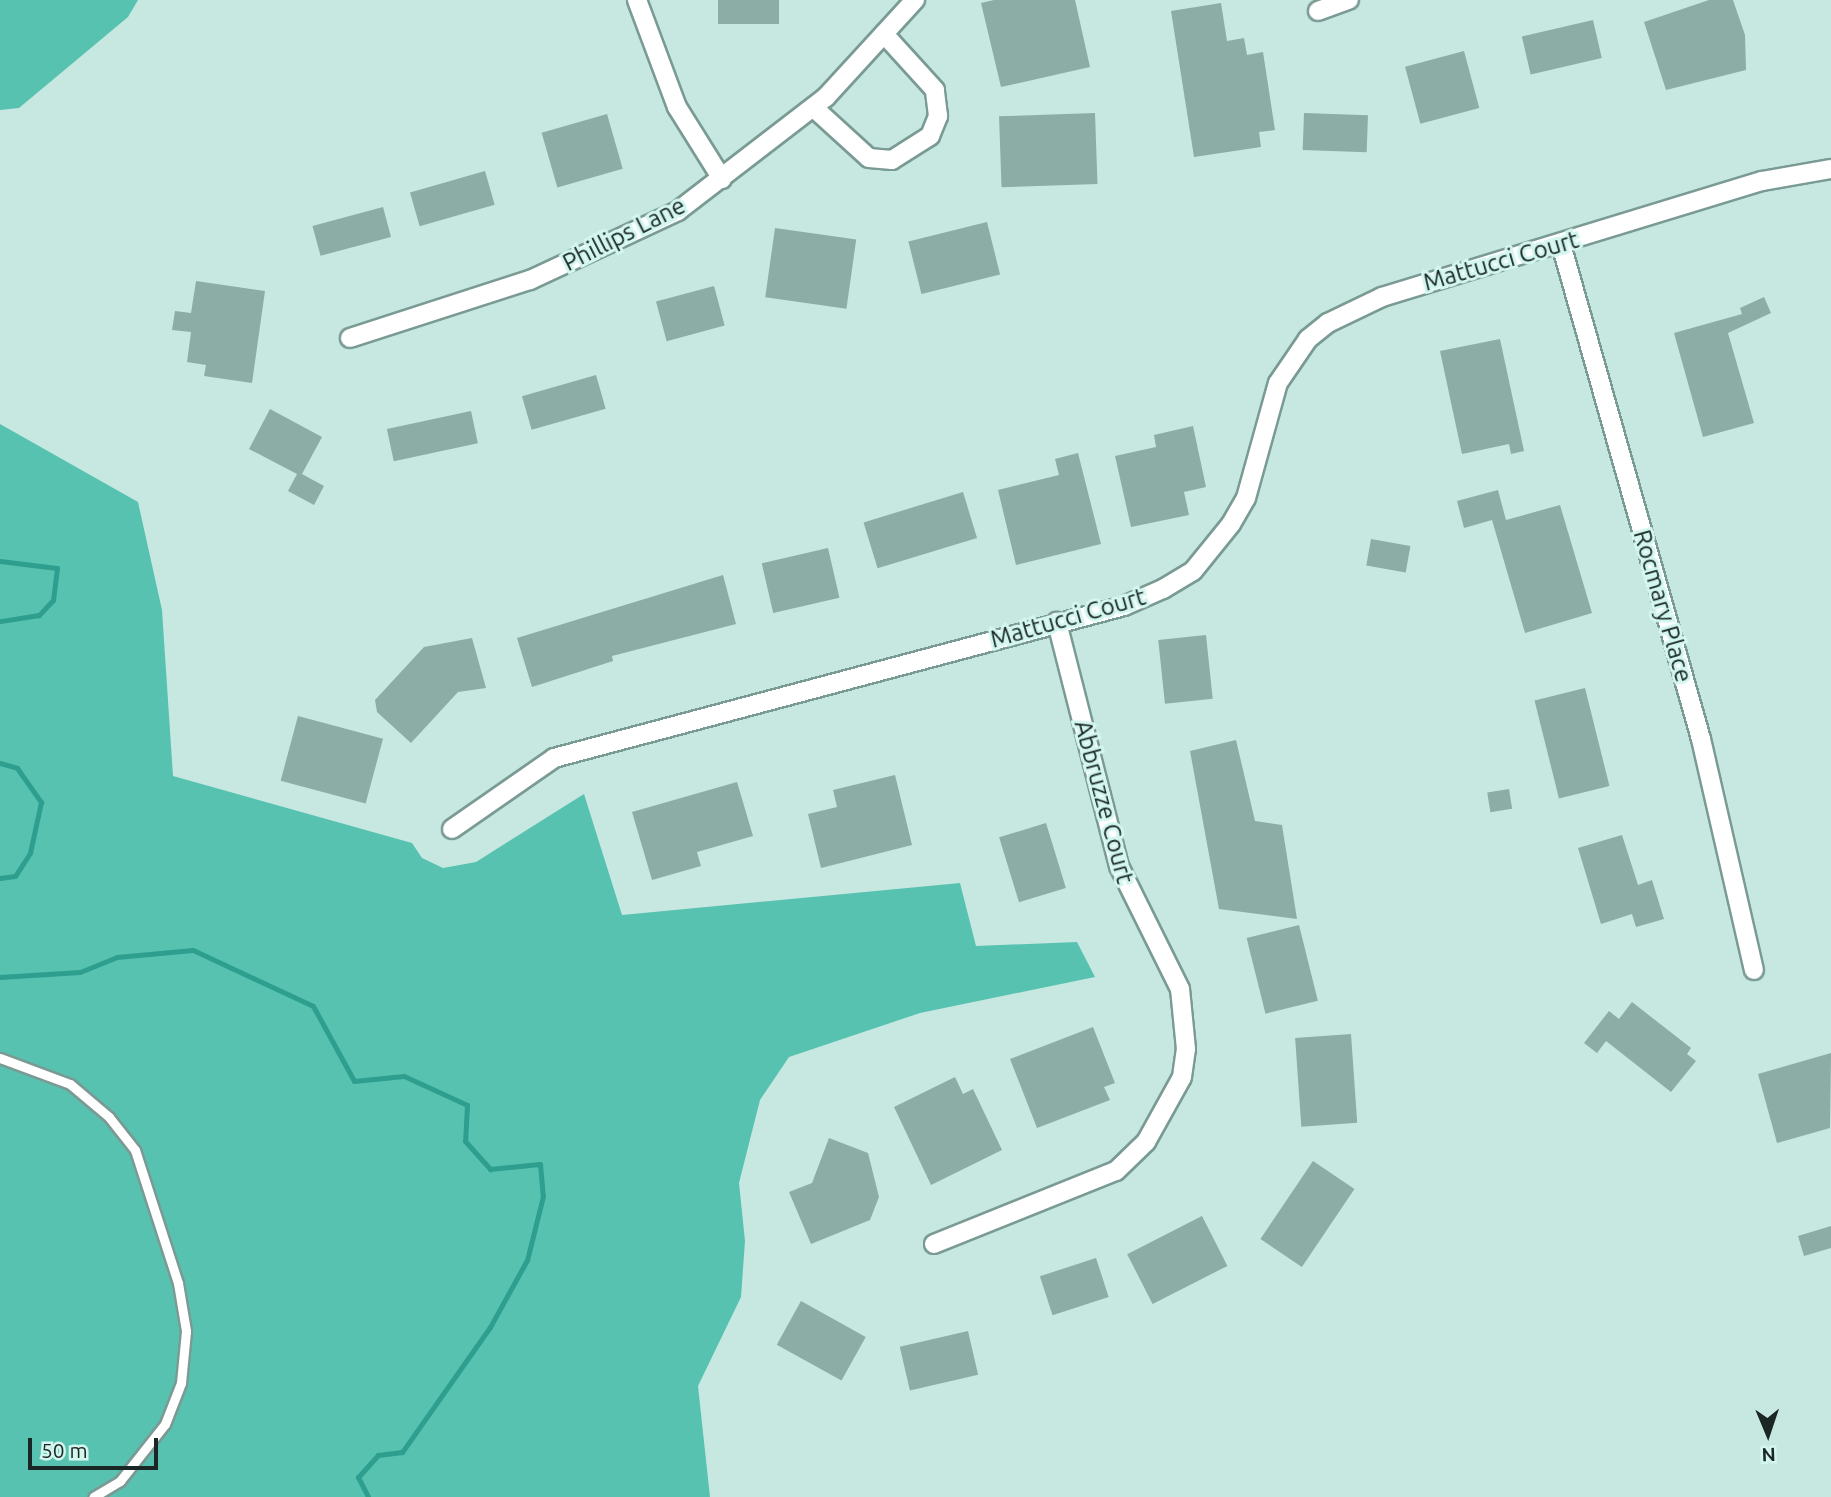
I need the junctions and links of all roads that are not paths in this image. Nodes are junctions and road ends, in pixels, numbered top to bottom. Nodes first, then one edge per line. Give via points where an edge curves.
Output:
1 (637, 0) edge
2 (915, 0) edge
3 (1349, 0) edge
4 (1318, 11) dead end
5 (884, 34) junction
6 (814, 107) junction
7 (1831, 169) edge
8 (722, 179) junction
9 (1561, 244) junction
10 (350, 338) dead end
11 (1057, 622) junction
12 (452, 829) dead end
13 (1754, 970) dead end
14 (0, 1058) edge
15 (934, 1244) dead end
16 (93, 1497) edge

1 - 8 street via 677,107
2 - 5 street, Phillips Lane
3 - 4 street
5 - 6 street, Phillips Lane
5 - 6 street via 934,90 937,116 930,136 892,160 869,158
6 - 8 street, Phillips Lane
7 - 9 street, Mattucci Court via 1762,181
8 - 10 street, Phillips Lane via 678,211 540,276
9 - 11 street, Mattucci Court via 1382,296 1328,323 1308,339 1278,383 1246,498 1214,550 1163,589
9 - 13 street, Rocmary Place via 1700,739
11 - 12 street, Mattucci Court via 554,758
11 - 15 street, Abbruzze Court via 1119,866 1180,989 1186,1049 1182,1077 1146,1142 1116,1171
14 - 16 lane via 70,1084 135,1150 156,1200 178,1283 186,1331 177,1394 137,1463

